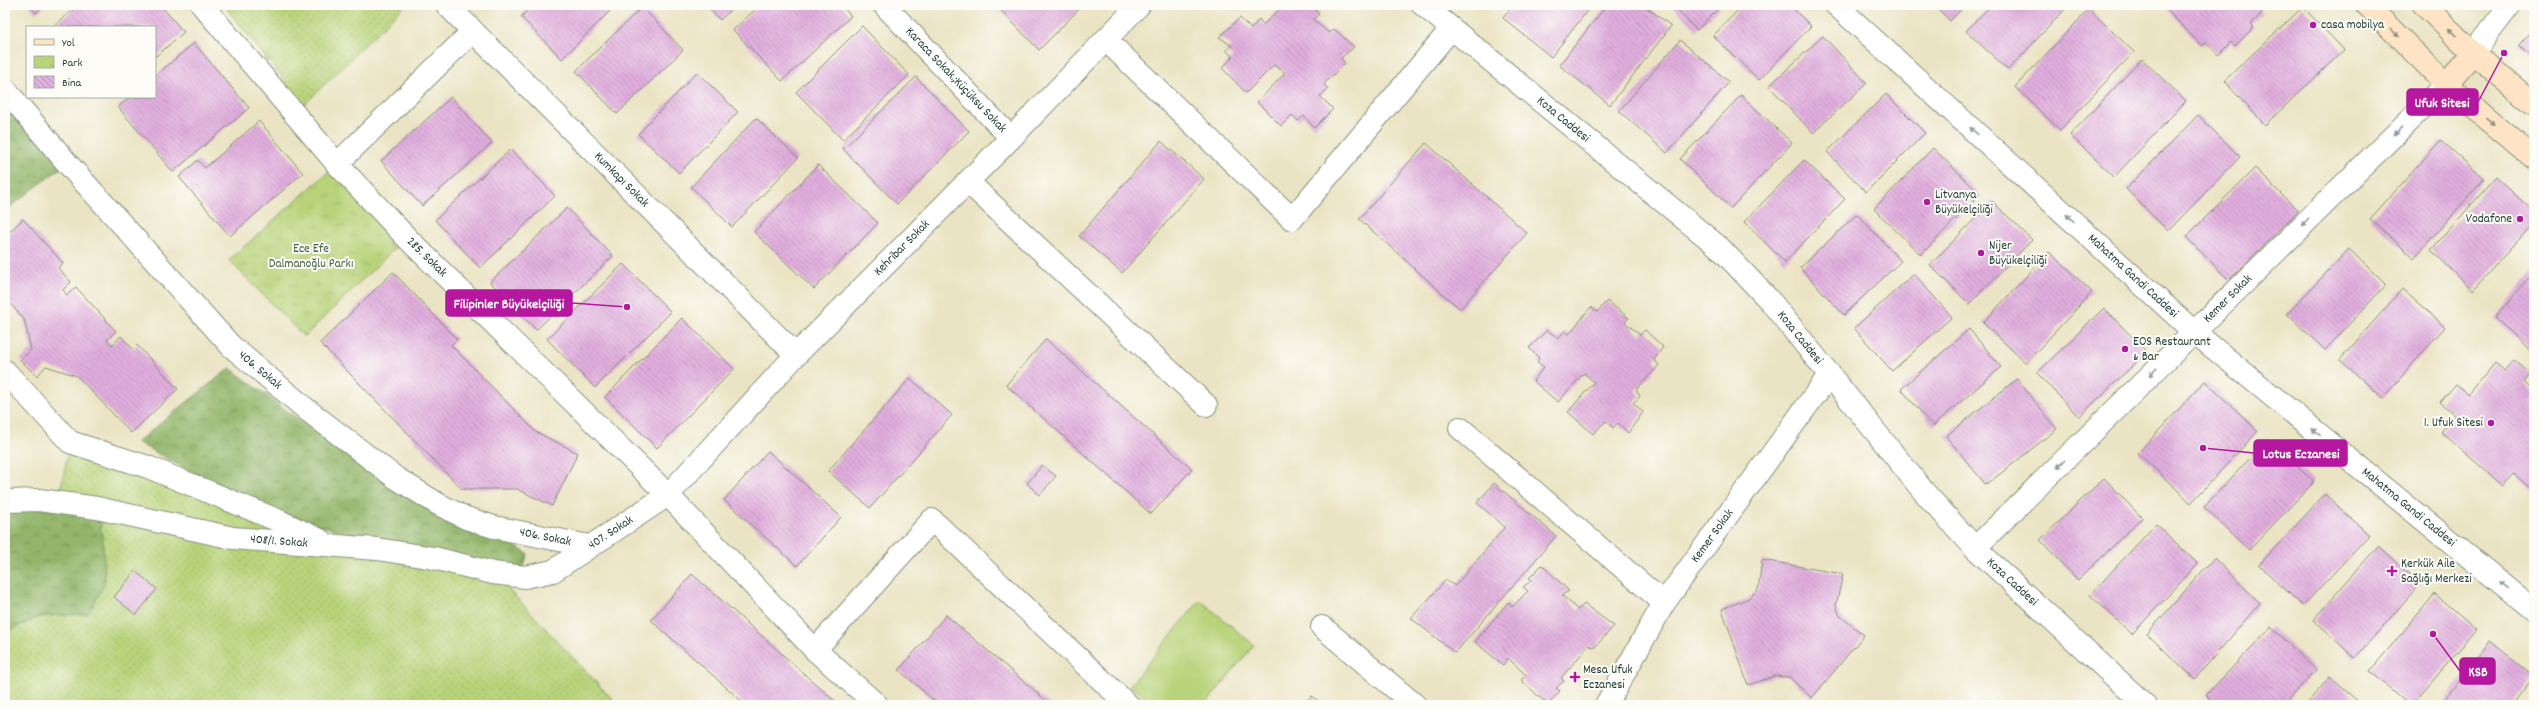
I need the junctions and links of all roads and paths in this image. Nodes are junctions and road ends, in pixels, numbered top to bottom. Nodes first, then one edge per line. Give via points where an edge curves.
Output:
1 (202, 5) edge
2 (447, 5) edge
3 (884, 5) edge
4 (1139, 5) edge
5 (1423, 5) edge
6 (1836, 5) edge
7 (2367, 5) edge
8 (2424, 5) edge
9 (2510, 5) edge
10 (1451, 29) junction
11 (472, 32) junction
12 (1106, 40) junction
13 (2473, 53) junction
14 (2446, 84) junction
15 (5, 89) edge
16 (2534, 104) edge
17 (1011, 138) junction
18 (2534, 158) edge
19 (338, 164) junction
20 (968, 182) junction
21 (2194, 332) junction
22 (796, 355) junction
23 (5, 371) edge
24 (1830, 374) junction
25 (1206, 405) dead end
26 (1460, 428) dead end
27 (668, 495) junction
28 (5, 501) edge
29 (332, 546) junction
30 (589, 546) junction
31 (1975, 548) junction
32 (553, 571) joint
33 (1664, 603) junction
34 (2534, 610) edge
35 (1322, 628) dead end
36 (815, 650) junction
37 (877, 705) edge
38 (1128, 705) edge
39 (1415, 705) edge
40 (1606, 705) edge
41 (2145, 705) edge

1 - 19 street, 285. Sokak
2 - 11 street, Kumkapı Sokak
3 - 17 street, Karaca Sokak.;Küçüksu Sokak
4 - 12 street, Kehribar Sokak
5 - 10 street, Koza Caddesi
21 -> 6 street, Mahatma Gandi Caddesi
7 -> 14 main road
13 -> 8 main road
9 - 13 street
10 - 12 street via 1292,219
10 - 24 street, Koza Caddesi via 1720,248 1771,302
11 - 19 street
11 - 22 street, Kumkapı Sokak
12 - 17 street, Kehribar Sokak
13 - 14 main road
13 - 16 main road
14 -> 18 main road
14 -> 21 street, Kemer Sokak
15 - 30 street, 406. Sokak via 77,175 232,346 306,409 396,478 466,518 494,527
17 - 20 street, Kehribar Sokak
19 - 27 street, 285. Sokak via 406,237
20 - 22 street, Kehribar Sokak
20 - 25 street
21 -> 31 street, Kemer Sokak
34 -> 21 street, Mahatma Gandi Caddesi
22 - 27 street, Kehribar Sokak
23 - 29 street via 70,442 148,467 277,520
24 - 31 street, Koza Caddesi via 1924,492
24 - 33 street, Kemer Sokak
26 - 33 street
27 - 30 street, 407. Sokak
27 - 36 street, 285. Sokak
28 - 29 street, 408/1. Sokak via 39,500 97,508 233,538
29 - 32 street, 408/1. Sokak via 377,549 493,573 525,577
30 - 32 street, 407. Sokak
31 - 41 street, Koza Caddesi
33 - 40 street, Kemer Sokak
35 - 39 street
36 - 37 street, 285. Sokak
36 - 38 street via 932,520

